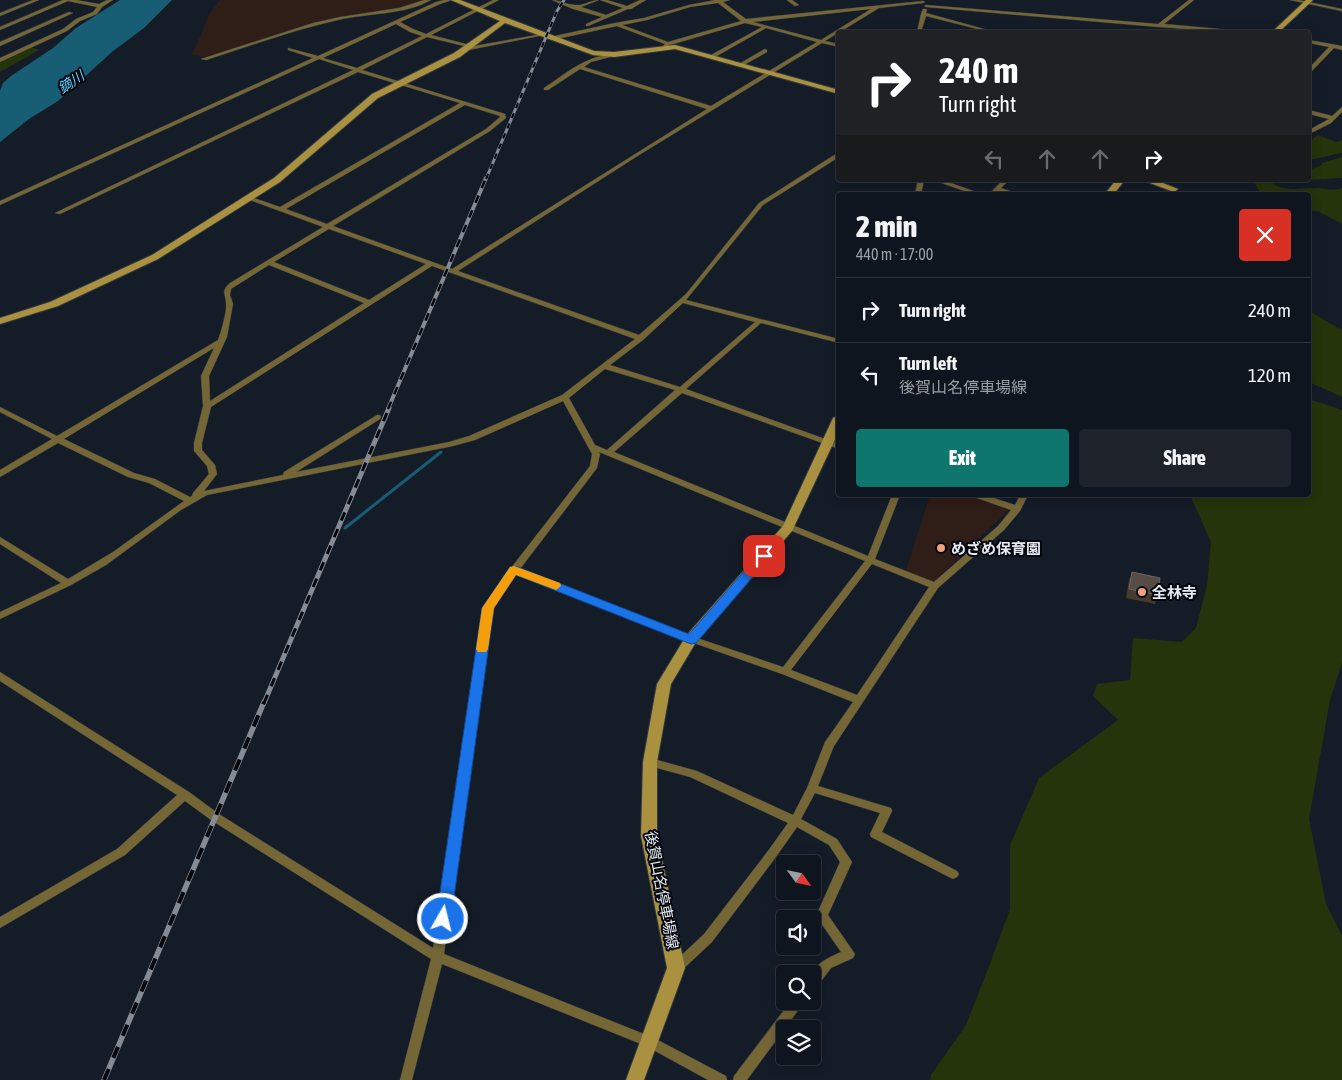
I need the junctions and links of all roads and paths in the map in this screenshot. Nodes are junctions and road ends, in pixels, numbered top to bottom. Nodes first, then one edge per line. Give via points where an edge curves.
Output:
1 (37, 0) edge
2 (68, 0) edge
3 (110, 0) edge
4 (429, 0) edge
5 (452, 0) edge
6 (497, 0) edge
7 (554, 0) edge
8 (597, 0) edge
9 (602, 0) edge
10 (644, 0) edge
11 (717, 0) edge
12 (728, 0) edge
13 (789, 0) edge
14 (1192, 0) edge
15 (1292, 0) edge
16 (1308, 1) edge
17 (924, 3) edge
18 (797, 5) dead end
19 (100, 6) junction
20 (878, 6) junction
21 (49, 8) junction
22 (575, 8) junction
23 (629, 8) junction
24 (56, 10) dead end
25 (477, 10) junction
26 (1342, 10) edge
27 (64, 11) dead end
28 (71, 13) junction
29 (923, 14) junction
30 (0, 15) edge
31 (86, 16) junction
32 (605, 18) junction
33 (505, 20) junction
34 (745, 21) junction
35 (397, 22) junction
36 (615, 24) junction
37 (1160, 26) junction
38 (765, 27) junction
39 (0, 28) edge
40 (9, 30) dead end
41 (841, 30) edge
42 (919, 30) edge
43 (985, 30) edge
44 (1156, 30) edge
45 (1215, 30) edge
46 (1277, 30) edge
47 (16, 32) dead end
48 (836, 33) edge
49 (24, 34) junction
50 (32, 35) dead end
51 (427, 35) junction
52 (542, 35) junction
53 (39, 37) dead end
54 (552, 38) junction
55 (46, 39) junction
56 (822, 42) junction
57 (1311, 42) edge
58 (0, 44) edge
59 (667, 45) junction
60 (836, 45) edge
61 (1333, 46) junction
62 (471, 47) junction
63 (1342, 48) edge
64 (290, 49) dead end
65 (765, 51) dead end
66 (608, 56) junction
67 (713, 56) junction
68 (1, 58) edge
69 (318, 58) junction
70 (204, 59) dead end
71 (742, 64) junction
72 (579, 67) junction
73 (1311, 69) edge
74 (357, 70) junction
75 (770, 73) junction
76 (400, 83) junction
77 (546, 88) dead end
78 (836, 91) edge
79 (465, 103) junction
80 (711, 108) junction
81 (1342, 109) edge
82 (1311, 113) edge
83 (1332, 118) junction
84 (1311, 131) edge
85 (836, 156) edge
86 (948, 182) edge
87 (1004, 182) edge
88 (1119, 182) edge
89 (1152, 182) edge
90 (998, 189) junction
91 (1174, 189) dead end
92 (974, 192) edge
93 (994, 192) edge
94 (1008, 192) edge
95 (1111, 192) edge
96 (249, 198) junction
97 (0, 203) edge
98 (281, 209) junction
99 (58, 213) dead end
100 (329, 226) junction
101 (268, 262) junction
102 (432, 263) junction
103 (453, 271) junction
104 (682, 301) junction
105 (371, 303) junction
106 (0, 321) edge
107 (760, 321) junction
108 (640, 338) junction
109 (836, 339) edge
110 (222, 341) junction
111 (604, 366) junction
112 (682, 390) junction
113 (566, 396) junction
114 (207, 406) junction
115 (0, 409) edge
116 (377, 417) dead end
117 (836, 432) edge
118 (57, 439) junction
119 (833, 445) edge
120 (593, 447) junction
121 (608, 453) junction
122 (0, 474) edge
123 (283, 477) junction
124 (895, 497) edge
125 (983, 497) edge
126 (1023, 497) edge
127 (191, 500) junction
128 (1017, 509) junction
129 (788, 528) junction
130 (0, 540) edge
131 (870, 561) junction
132 (514, 570) junction
133 (68, 583) junction
134 (935, 586) junction
135 (0, 616) edge
136 (691, 640) junction
137 (785, 672) junction
138 (0, 676) edge
139 (859, 700) junction
140 (650, 762) junction
141 (812, 788) junction
142 (185, 795) junction
143 (795, 821) junction
144 (953, 874) dead end
145 (0, 923) edge
146 (438, 957) junction
147 (676, 968) junction
148 (821, 972) edge
149 (792, 1010) edge
150 (650, 1042) junction
151 (406, 1080) edge
152 (635, 1080) edge
153 (721, 1080) edge
154 (739, 1080) edge

1 - 30 street
2 - 19 street
2 - 21 street
3 - 19 street
4 - 70 street via 400,9 323,22
5 - 25 street
5 - 35 street
6 - 25 street
7 - 22 street
8 - 22 street
9 - 23 street
10 - 23 street
11 - 12 street
11 - 34 street
11 - 36 street
13 - 18 street
14 - 37 street
15 - 16 street
16 - 26 street
16 - 46 street
17 - 20 street
17 - 29 street
17 - 37 street
19 - 31 street via 95,13
20 - 34 street
20 - 41 street
21 - 24 street
21 - 39 street
22 - 32 street
23 - 32 street
25 - 33 street
25 - 51 street
27 - 28 street
28 - 31 street
28 - 49 street
29 - 42 street
29 - 43 street
31 - 55 street
32 - 36 street
32 - 54 street via 554,33
33 - 52 street
33 - 62 street
34 - 38 street
34 - 59 street
35 - 51 street
35 - 69 street
36 - 54 street
36 - 59 street
37 - 44 street
37 - 45 street
38 - 56 street
38 - 67 street
39 - 40 street
47 - 49 street
48 - 56 street
49 - 50 street
49 - 58 street
51 - 62 street
51 - 74 street
52 - 54 street
52 - 62 street
53 - 55 street
54 - 66 street
55 - 68 street
56 - 60 street
56 - 75 street
57 - 61 street
59 - 66 street
59 - 67 street
61 - 63 street
61 - 73 street
62 - 76 street
64 - 69 street
65 - 71 street
66 - 72 street
67 - 71 street
69 - 74 street
69 - 97 street
71 - 75 street
72 - 77 street
72 - 80 street
74 - 76 street
74 - 99 street
75 - 78 street
75 - 80 street
76 - 79 street
76 - 96 street via 370,100 291,169
79 - 98 street
79 - 100 street via 503,115 503,118
80 - 103 street
81 - 83 street
82 - 83 street
83 - 84 street
85 - 104 street via 761,204
86 - 92 street
87 - 90 street
88 - 95 street
89 - 91 street
90 - 93 street
90 - 94 street
96 - 98 street
96 - 106 street via 155,257 54,304
98 - 100 street
100 - 101 street
100 - 102 street
101 - 105 street
101 - 110 street via 228,288 230,304
102 - 103 street
102 - 105 street
103 - 108 street
104 - 107 street
104 - 108 street
105 - 114 street
107 - 109 street
107 - 112 street
108 - 111 street
110 - 114 street via 206,376 204,392
110 - 118 street
111 - 112 street
111 - 113 street
112 - 119 street
112 - 121 street
113 - 120 street
113 - 123 street via 472,438
114 - 127 street via 198,451 211,465 212,474
115 - 118 street
116 - 123 street
117 - 119 street, 後賀山名停車場線
118 - 122 street
118 - 127 street
119 - 129 street, 後賀山名停車場線
120 - 121 street
120 - 132 street via 596,454 594,466
121 - 129 street
123 - 127 street via 216,489
124 - 131 street
125 - 128 street
126 - 128 street
127 - 133 street via 104,562
128 - 134 street via 1001,528
129 - 131 street
129 - 136 street, 後賀山名停車場線
130 - 133 street
131 - 134 street
131 - 137 street
132 - 136 street
132 - 146 street via 488,608
133 - 135 street
134 - 139 street
136 - 137 street
136 - 140 street, 後賀山名停車場線 via 664,684
137 - 139 street
138 - 142 street
139 - 141 street via 830,745
140 - 143 street via 693,774
140 - 147 street, 後賀山名停車場線 via 649,836
141 - 143 street
141 - 144 street via 887,811 875,834
142 - 145 street via 121,852
142 - 146 street
143 - 147 street via 708,938
143 - 148 street via 832,842 846,862 822,916 849,954 827,964
146 - 150 street
146 - 151 street
147 - 150 street, 後賀山名停車場線
149 - 154 street
150 - 152 street, 後賀山名停車場線
150 - 153 street

